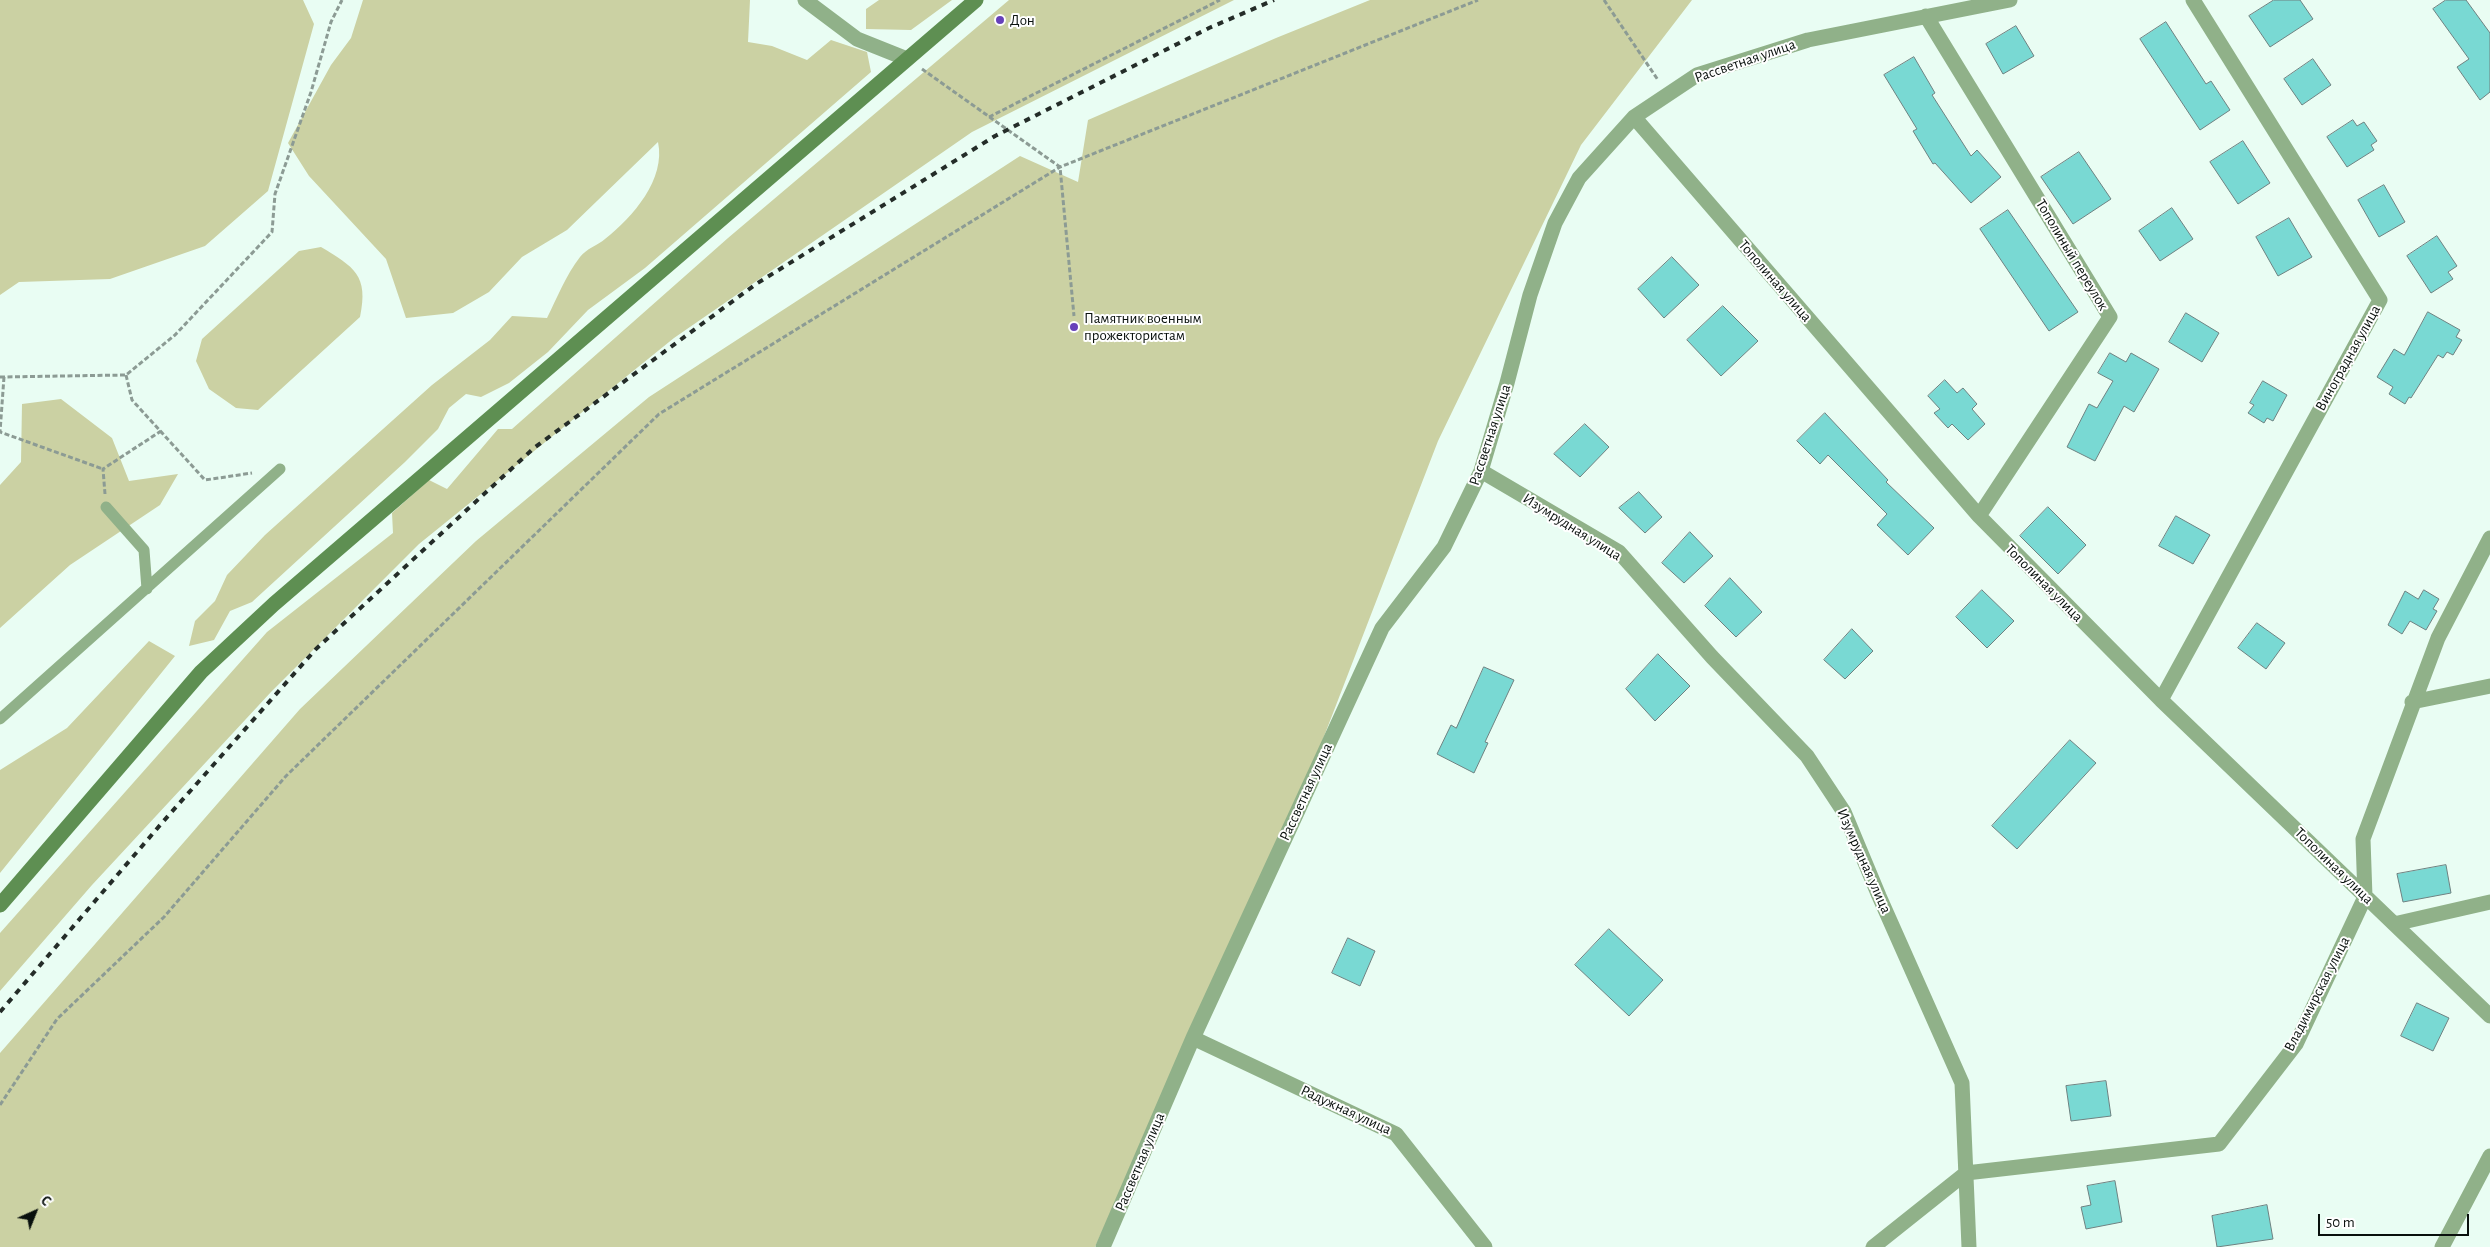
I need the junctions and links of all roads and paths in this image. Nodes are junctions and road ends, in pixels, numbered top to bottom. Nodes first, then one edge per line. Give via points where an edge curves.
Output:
1 (342, 0) edge
2 (805, 0) edge
3 (976, 0) edge
4 (1220, 0) edge
5 (1478, 0) edge
6 (1604, 0) edge
7 (2010, 0) edge
8 (2193, 0) edge
9 (1926, 16) junction
10 (907, 59) junction
11 (1667, 94) junction
12 (989, 117) junction
13 (1634, 117) junction
14 (1060, 167) junction
15 (1074, 316) dead end
16 (126, 374) junction
17 (2, 377) edge
18 (162, 432) junction
19 (103, 469) junction
20 (280, 469) joint
21 (1481, 471) junction
22 (106, 507) joint
23 (1978, 516) junction
24 (2490, 538) edge
25 (147, 589) junction
26 (2490, 686) edge
27 (2161, 700) junction
28 (2412, 702) junction
29 (0, 719) edge
30 (2365, 897) junction
31 (2490, 902) edge
32 (0, 905) edge
33 (2394, 924) junction
34 (2490, 1016) edge
35 (1193, 1038) junction
36 (0, 1105) edge
37 (2490, 1156) edge
38 (1966, 1173) junction
39 (1103, 1247) edge
40 (1485, 1247) edge
41 (1873, 1247) edge
42 (1969, 1247) edge
43 (2442, 1247) edge

1 - 16 path via 331,22 311,92 275,194 272,232 175,335
2 - 10 street via 857,39
3 - 10 street
4 - 12 path
5 - 14 path
6 - 11 path
7 - 9 street, Рассветная улица
8 - 27 street, Виноградная улица via 2380,300
9 - 11 street, Рассветная улица via 1808,40 1697,75
9 - 23 street, Тополиный переулок via 2110,317
10 - 12 path
10 - 32 street via 274,604 201,672
11 - 13 street, Рассветная улица
12 - 14 path
13 - 21 street, Рассветная улица via 1579,178 1555,223 1530,295
13 - 23 street, Тополиная улица
14 - 15 path
14 - 36 path via 660,414 286,776 164,916 58,1019
16 - 17 path
16 - 18 path via 132,400
17 - 19 path via 0,432
18 - 19 path
18 - 20 path via 206,480
19 - 22 path
20 - 25 lane
21 - 35 street, Рассветная улица via 1444,547 1382,628
21 - 38 street, Изумрудная улица via 1618,552 1807,756 1844,812 1962,1083
22 - 25 lane via 144,550
23 - 27 street, Тополиная улица
24 - 28 street, Владимирская улица via 2438,638
25 - 29 lane
26 - 28 street
27 - 30 street, Тополиная улица
28 - 30 street, Владимирская улица via 2363,839
30 - 33 street, Тополиная улица
30 - 38 street, Владимирская улица via 2296,1044 2219,1144
31 - 33 street
33 - 34 street, Тополиная улица
35 - 39 street, Рассветная улица
35 - 40 street, Радужная улица via 1396,1134
37 - 43 street
38 - 41 street
38 - 42 street, Изумрудная улица

